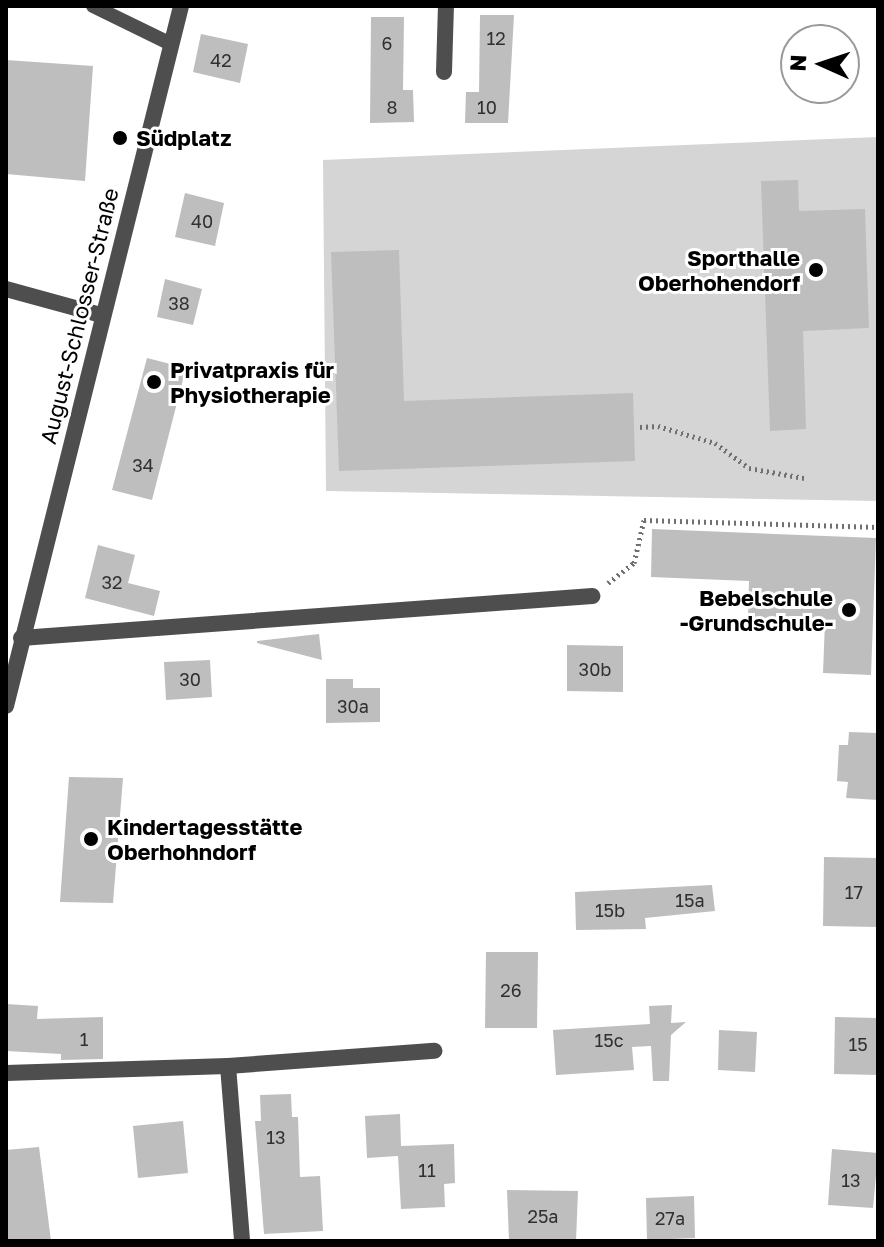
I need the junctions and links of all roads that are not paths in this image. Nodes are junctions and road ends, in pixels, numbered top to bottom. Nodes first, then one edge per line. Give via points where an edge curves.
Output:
1 (93, 6) edge
2 (181, 6) edge
3 (446, 6) edge
4 (171, 44) junction
5 (444, 72) dead end
6 (6, 289) edge
7 (101, 315) junction
8 (592, 596) road end
9 (21, 638) junction
10 (6, 706) edge
11 (434, 1051) dead end
12 (228, 1066) junction
13 (6, 1073) edge
14 (242, 1241) edge

1 - 4 lane
2 - 4 street, August-Schlosser-Straße
3 - 5 street
4 - 7 street, August-Schlosser-Straße
6 - 7 street
7 - 9 street, August-Schlosser-Straße
8 - 9 street
9 - 10 street, August-Schlosser-Straße
11 - 12 street
12 - 13 street
12 - 14 street

